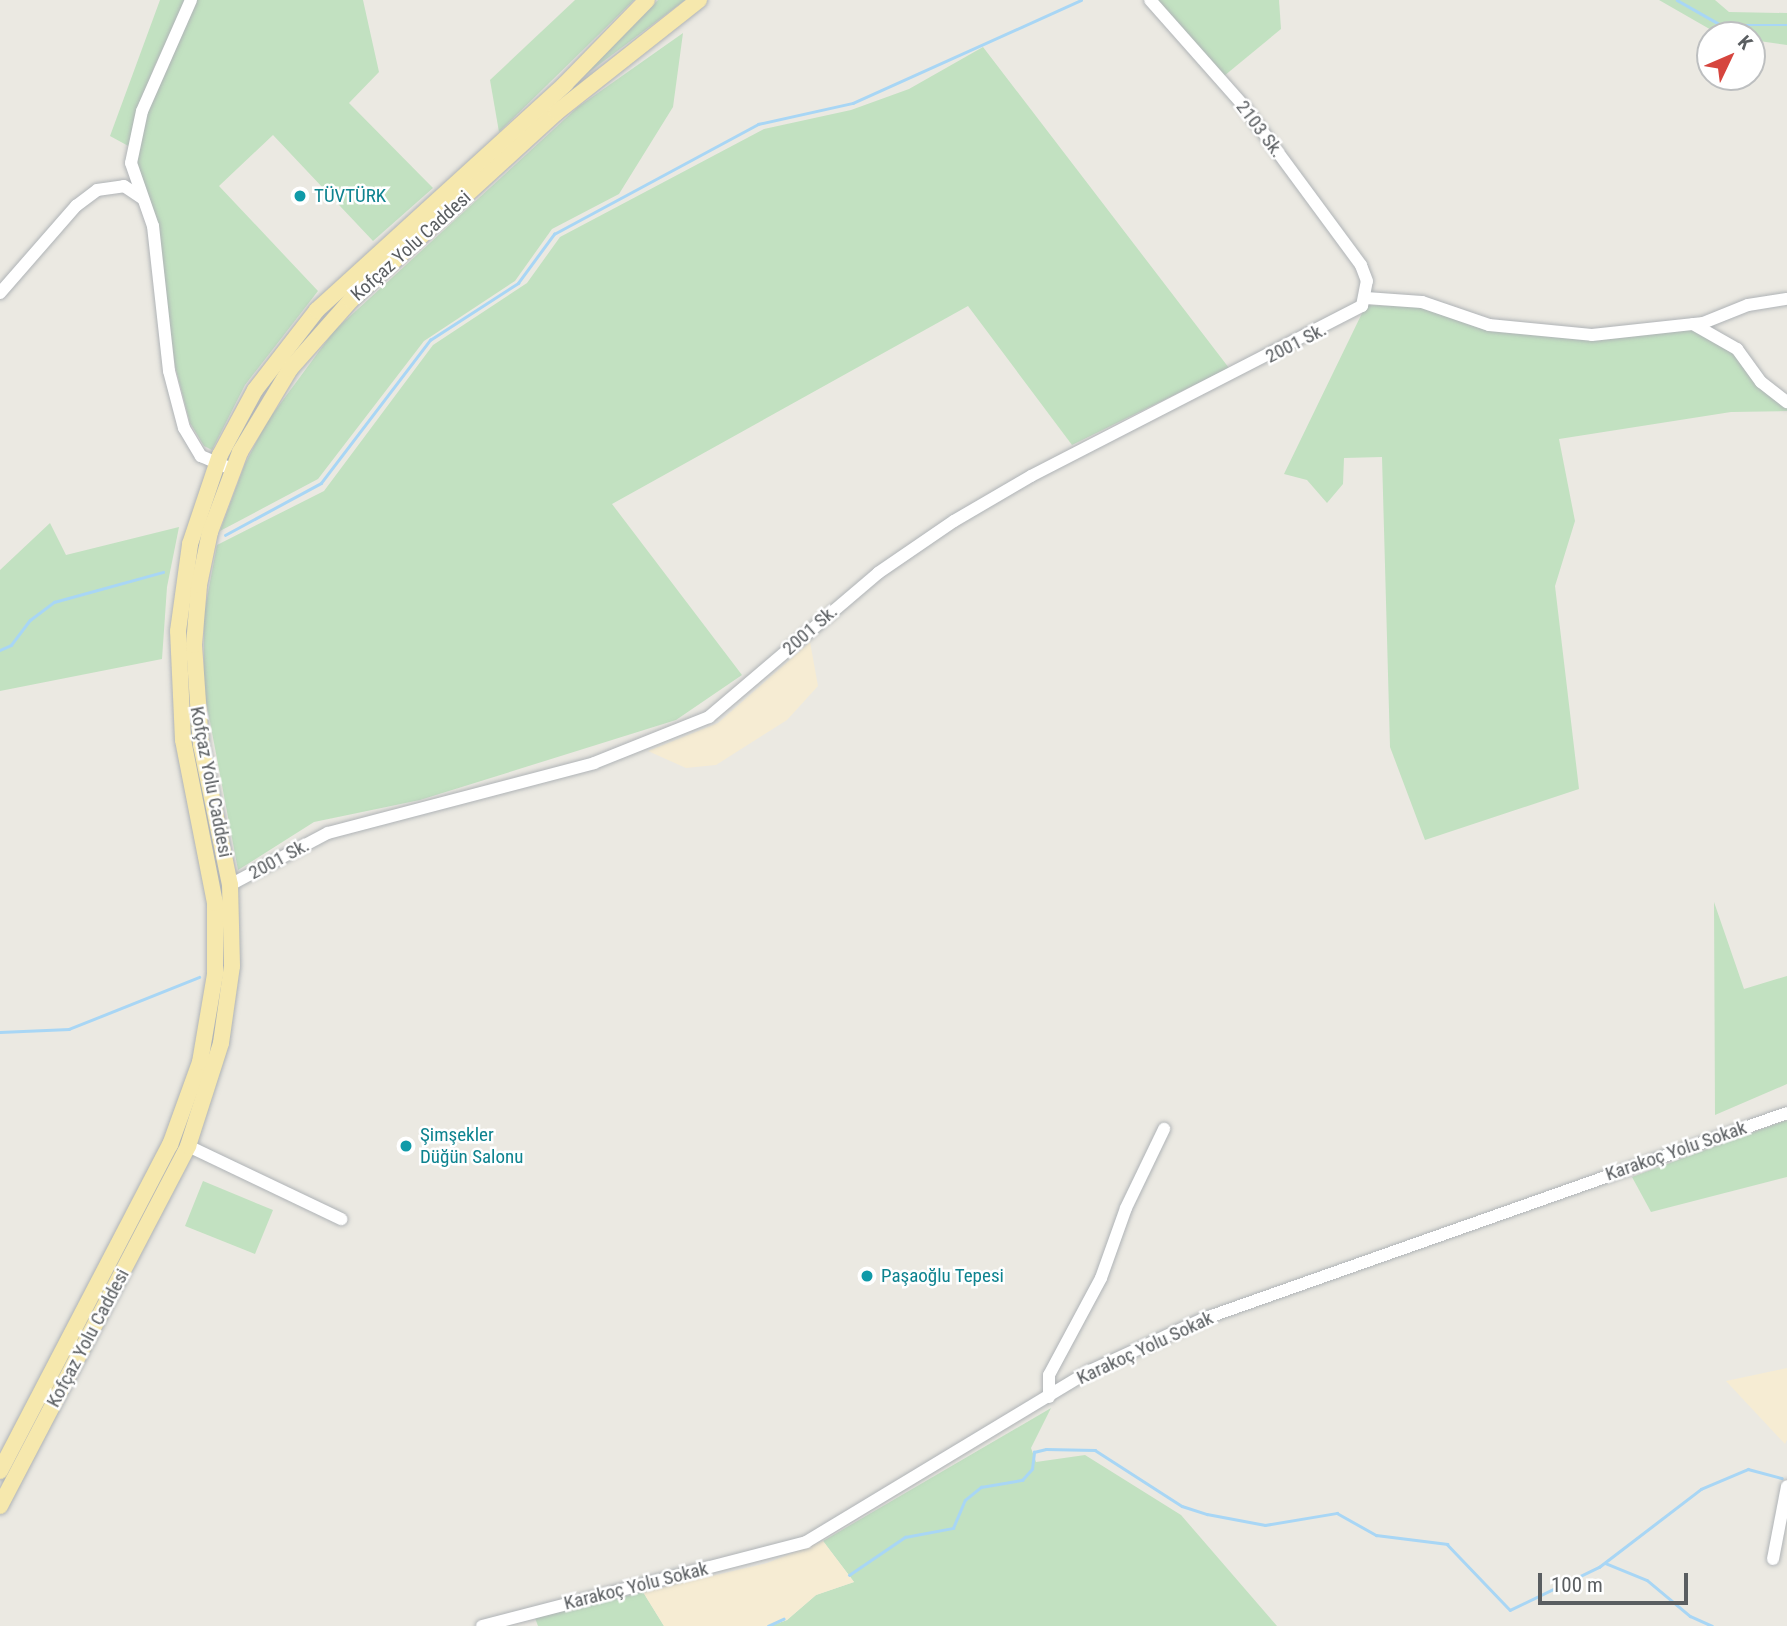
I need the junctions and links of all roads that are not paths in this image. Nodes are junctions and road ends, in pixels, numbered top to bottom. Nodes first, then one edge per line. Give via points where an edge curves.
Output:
1 (191, 0) edge
2 (647, 0) edge
3 (699, 0) edge
4 (1150, 0) edge
5 (142, 198) junction
6 (0, 293) edge
7 (1787, 299) edge
8 (1364, 302) junction
9 (1693, 324) junction
10 (1787, 401) edge
11 (225, 466) junction
12 (230, 885) junction
13 (1787, 1113) edge
14 (1164, 1129) dead end
15 (188, 1146) junction
16 (341, 1219) dead end
17 (1049, 1397) junction
18 (0, 1471) edge
19 (1787, 1486) edge
20 (0, 1506) edge
21 (1773, 1559) dead end
22 (482, 1626) edge

1 - 5 street via 142,111 131,163
2 - 11 main road, Kofçaz Yolu Caddesi via 565,84 317,310 255,390
3 - 11 main road, Kofçaz Yolu Caddesi via 557,112 351,300 272,393
4 - 8 street, 2103 Sk. via 1243,105 1361,265
5 - 6 street via 124,186 97,190 76,206
5 - 11 street via 153,226 169,371 184,428 201,456
7 - 9 street via 1748,305
8 - 9 street via 1422,302 1489,325 1592,335
8 - 12 street, 2001 Sk. via 954,520 878,573 709,717 594,763 328,833
9 - 10 street via 1737,349 1761,382
11 - 12 main road, Kofçaz Yolu Caddesi via 205,555 194,645 201,745
11 - 18 main road, Kofçaz Yolu Caddesi via 190,544 178,631 183,740 215,903 215,974 205,1040 170,1145
12 - 15 main road, Kofçaz Yolu Caddesi via 232,956 227,1015 212,1080
13 - 17 street, Karakoç Yolu Sokak via 1203,1319 1090,1371
14 - 17 street via 1126,1208 1101,1278 1049,1375
15 - 16 street
15 - 20 main road, Kofçaz Yolu Caddesi
17 - 22 street, Karakoç Yolu Sokak via 806,1542
19 - 21 street

